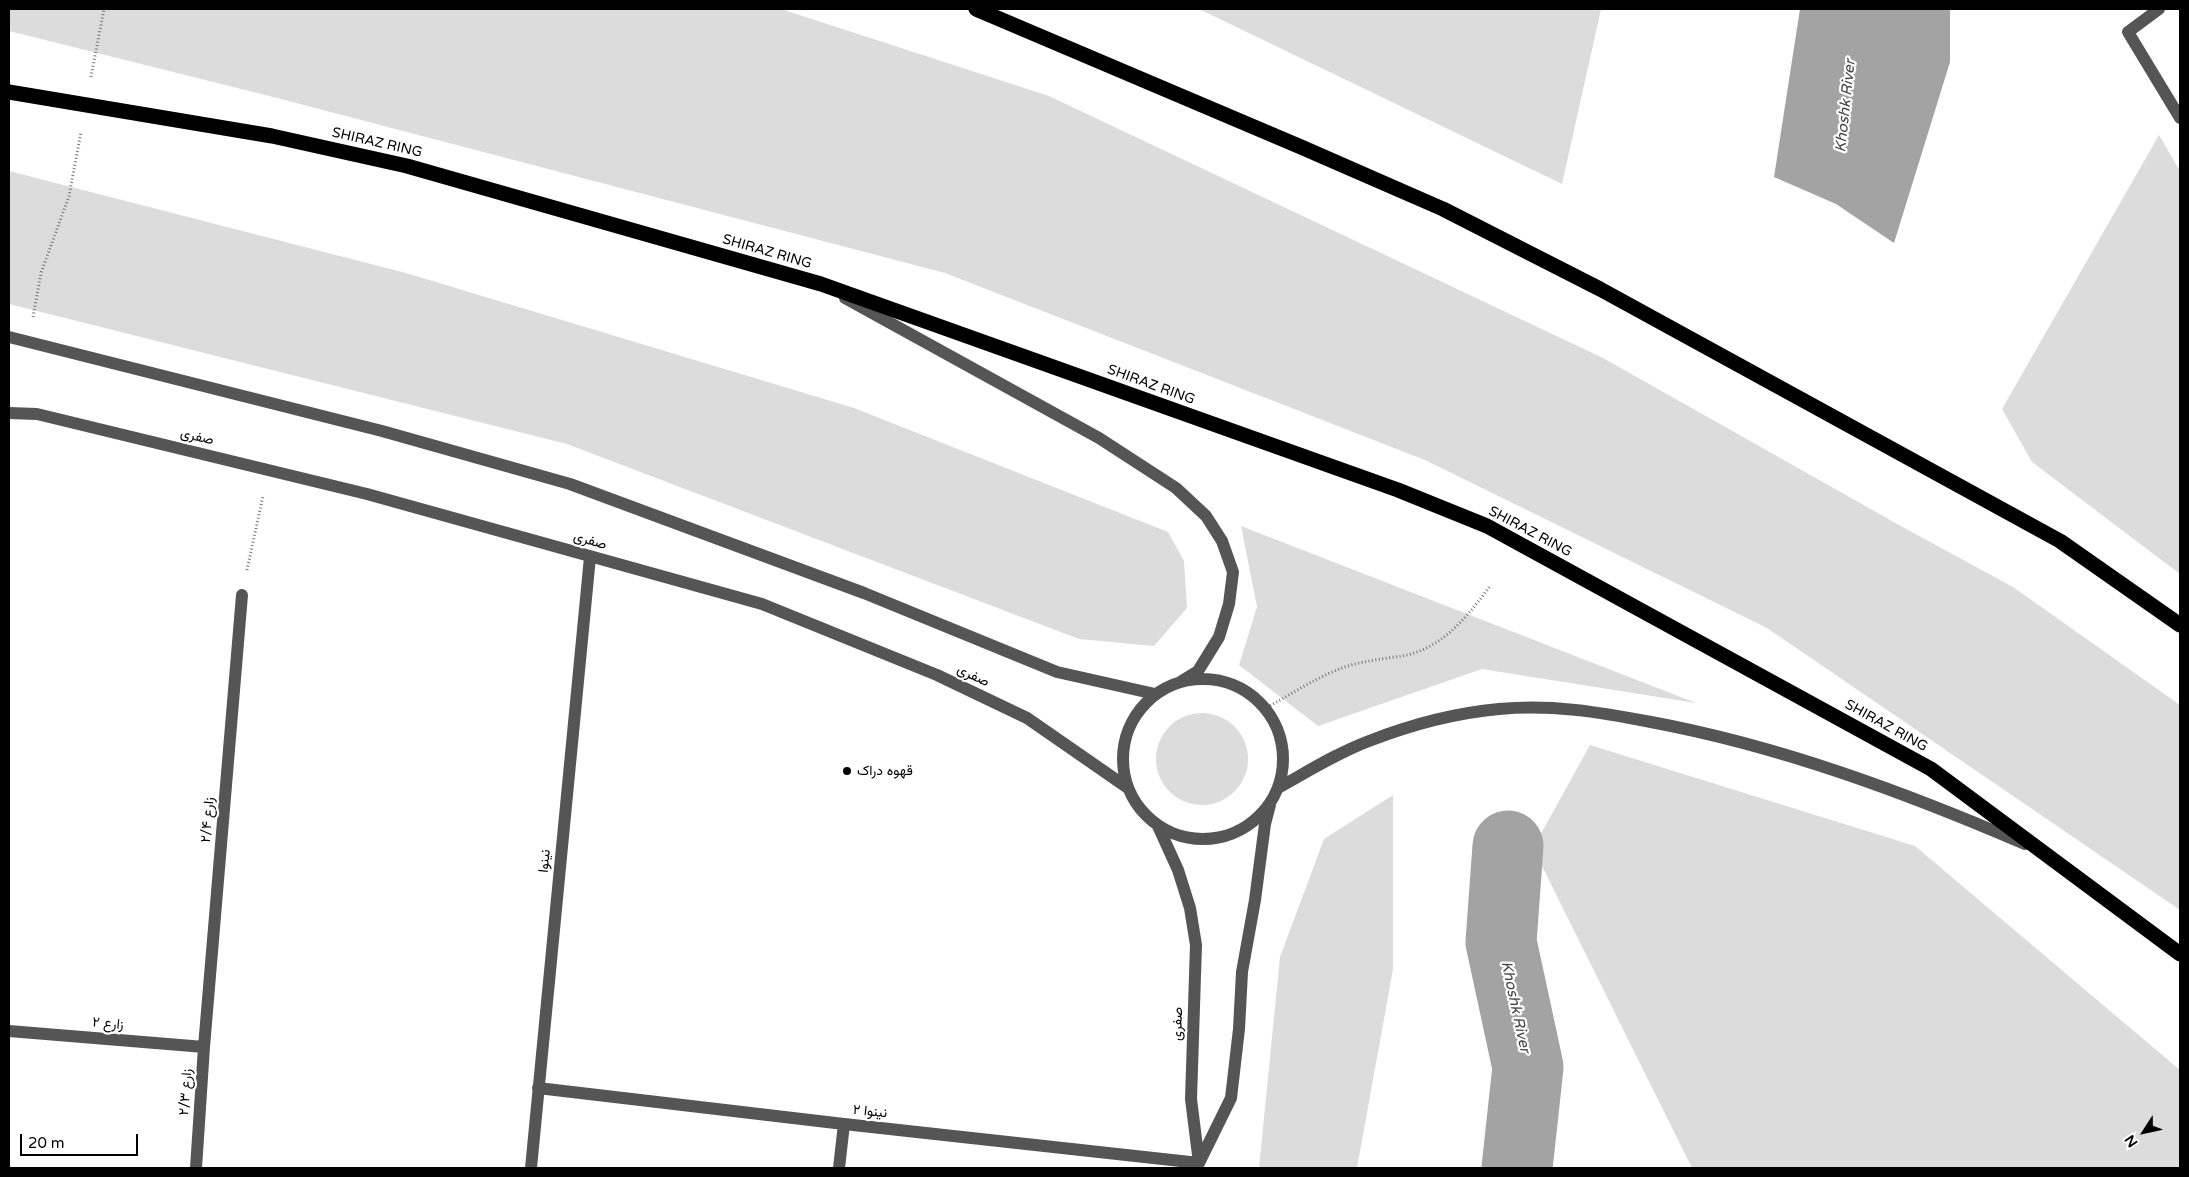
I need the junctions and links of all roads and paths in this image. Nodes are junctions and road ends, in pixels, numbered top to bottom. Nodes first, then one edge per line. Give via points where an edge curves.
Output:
1 (976, 9) edge
2 (2159, 9) edge
3 (9, 92) edge
4 (2180, 118) edge
5 (69, 196) dead end
6 (821, 284) junction
7 (9, 337) edge
8 (28, 342) junction
9 (9, 413) edge
10 (268, 470) junction
11 (590, 557) junction
12 (1490, 586) dead end
13 (242, 595) joint
14 (2180, 625) edge
15 (1180, 682) junction
16 (1155, 694) junction
17 (1264, 709) junction
18 (1128, 788) junction
19 (1278, 788) junction
20 (1270, 803) junction
21 (1158, 826) junction
22 (2046, 852) junction
23 (2180, 954) edge
24 (9, 1031) edge
25 (204, 1047) junction
26 (538, 1088) junction
27 (844, 1124) junction
28 (1199, 1166) edge
29 (196, 1168) edge
30 (531, 1168) edge
31 (839, 1168) edge

1 - 14 highway via 1443,209 1592,285 2060,541
2 - 4 street via 2128,32
3 - 6 highway, SHIRAZ RING via 272,136 407,166
5 - 8 path via 41,273
6 - 15 street via 1099,438 1176,488 1206,516 1222,542 1233,572 1229,604 1218,638 1198,671
6 - 22 highway, SHIRAZ RING via 1398,490 1488,526 1931,769
7 - 8 street
8 - 16 street via 382,430 570,484 864,593 1056,672
9 - 10 street, صفری via 37,414
10 - 11 street, صفری via 367,494
10 - 13 path
11 - 18 street, صفری via 762,604 937,675 1027,718
11 - 26 street, نینوا
12 - 17 path via 1463,621 1424,649 1344,668
13 - 25 street, ۲/۴ زارع
15 - 16 street
15 - 17 street via 1205,679 1230,684 1252,696
16 - 18 street via 1137,713 1126,736 1123,762
17 - 19 street via 1280,738 1283,763
18 - 21 street via 1140,809
19 - 20 street
19 - 22 street via 1368,741 1432,720 1497,709 1544,706 1604,712 1768,749 1940,807
20 - 21 street via 1253,822 1231,834 1215,838 1181,836
20 - 28 street via 1242,972 1231,1098
21 - 28 street, صفری via 1178,870 1190,908 1196,945 1190,1099
22 - 23 highway, SHIRAZ RING
24 - 25 street, ۲ زارع
25 - 29 street, ۲/۳ زارع
26 - 27 street, ۲ نینوا
26 - 30 street, نینوا
27 - 28 street, ۲ نینوا
27 - 31 street

